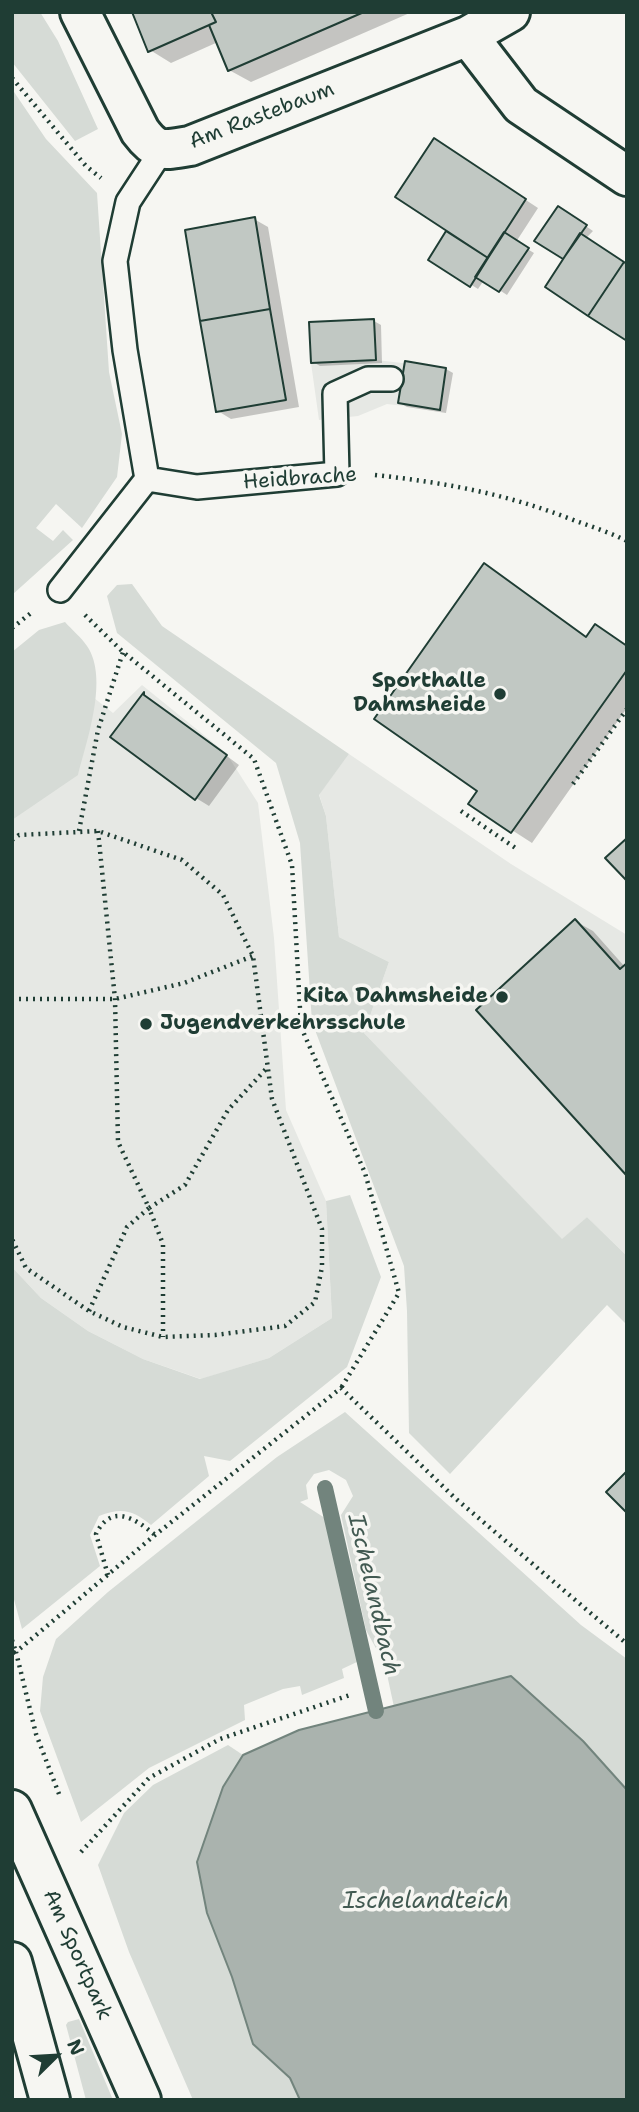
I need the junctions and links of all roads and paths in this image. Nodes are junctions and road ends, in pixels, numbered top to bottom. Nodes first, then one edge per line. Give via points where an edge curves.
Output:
1 (80, 12) edge
2 (510, 12) edge
3 (468, 36) junction
4 (12, 78) edge
5 (162, 150) junction
6 (627, 176) edge
7 (128, 202) junction
8 (391, 379) dead end
9 (337, 474) junction
10 (147, 479) junction
11 (627, 541) edge
12 (60, 590) joint
13 (123, 652) junction
14 (627, 709) edge
15 (573, 784) dead end
16 (461, 811) dead end
17 (98, 831) junction
18 (79, 832) junction
19 (12, 840) edge
20 (517, 849) dead end
21 (253, 956) junction
22 (12, 999) edge
23 (115, 999) junction
24 (267, 1069) junction
25 (149, 1208) junction
26 (12, 1239) edge
27 (89, 1311) junction
28 (163, 1337) junction
29 (341, 1388) junction
30 (155, 1535) junction
31 (108, 1575) junction
32 (12, 1640) edge
33 (627, 1644) edge
34 (14, 1653) edge
35 (351, 1695) dead end
36 (63, 1805) dead end
37 (12, 1810) edge
38 (76, 1841) dead end
39 (12, 1962) edge
40 (50, 2100) edge
41 (141, 2100) edge

1 - 5 street, Am Rastebaum via 140,131 151,146
2 - 3 street, Am Rastebaum
3 - 5 street, Am Rastebaum via 190,146
3 - 6 street via 521,105
4 - 7 path via 86,166
5 - 7 lane
7 - 10 lane via 115,261
8 - 9 lane via 368,379 335,394
9 - 10 lane, Heidbrache via 197,487
9 - 11 path, Heidbrache via 488,492 544,508
10 - 12 lane
12 - 13 path
13 - 18 path via 98,730
13 - 29 path via 254,759 292,865 301,1027 365,1173 399,1293
14 - 15 path
16 - 20 path
17 - 18 path
17 - 21 path via 182,860 223,895
17 - 23 path
18 - 19 path via 19,835
21 - 23 path via 184,982
21 - 24 path
22 - 23 path
23 - 25 path via 118,1142
24 - 25 path via 228,1110 185,1185
24 - 28 path via 272,1099 322,1228 323,1267 315,1302 285,1326
25 - 27 path via 127,1227
25 - 28 path via 163,1244
26 - 27 path via 26,1268
27 - 28 path via 123,1327
29 - 30 path
29 - 33 path via 455,1498
30 - 31 path
30 - 31 path via 137,1520 112,1517 101,1522 96,1534
31 - 34 path
32 - 34 path
34 - 36 path via 36,1734
35 - 38 path via 220,1739 149,1778 81,1852
37 - 41 street, Am Sportpark
39 - 40 street

